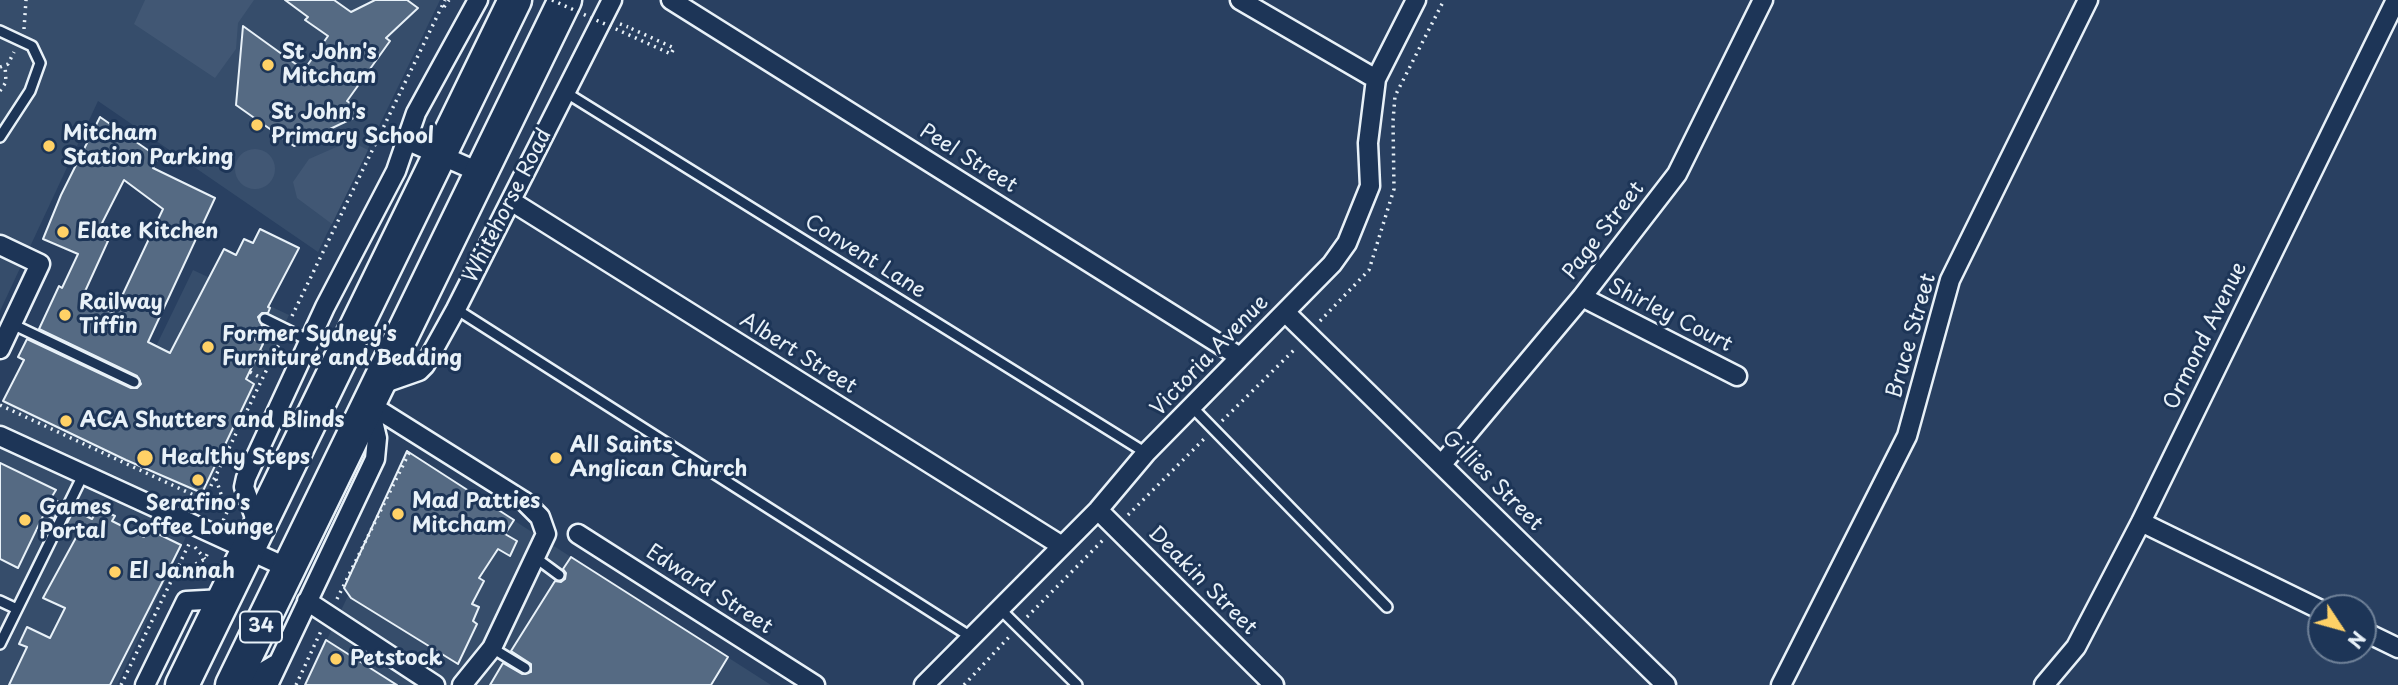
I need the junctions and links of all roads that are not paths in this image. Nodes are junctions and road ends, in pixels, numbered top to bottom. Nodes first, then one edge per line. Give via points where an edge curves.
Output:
1 (478, 0) edge
2 (515, 0) edge
3 (565, 0) edge
4 (612, 0) edge
5 (671, 0) edge
6 (1240, 0) edge
7 (1416, 0) edge
8 (1763, 0) edge
9 (2088, 0) edge
10 (2396, 0) edge
11 (0, 31) edge
12 (1376, 79) junction
13 (565, 91) junction
14 (0, 137) edge
15 (407, 140) junction
16 (439, 154) junction
17 (481, 173) junction
18 (511, 201) junction
19 (0, 244) edge
20 (1582, 297) junction
21 (456, 309) junction
22 (1285, 312) junction
23 (265, 319) dead end
24 (12, 324) junction
25 (310, 341) junction
26 (0, 349) edge
27 (1240, 357) junction
28 (1737, 376) dead end
29 (134, 382) dead end
30 (374, 395) junction
31 (1192, 407) junction
32 (0, 436) edge
33 (1146, 453) junction
34 (1442, 464) junction
35 (83, 475) junction
36 (1098, 510) junction
37 (2141, 522) junction
38 (578, 534) dead end
39 (252, 538) junction
40 (1062, 546) junction
41 (536, 558) junction
42 (290, 569) junction
43 (559, 575) dead end
44 (223, 599) junction
45 (0, 601) edge
46 (307, 601) junction
47 (2307, 603) edge
48 (1387, 607) dead end
49 (999, 608) junction
50 (17, 609) junction
51 (971, 637) junction
52 (2377, 638) edge
53 (0, 644) edge
54 (492, 648) junction
55 (2398, 648) edge
56 (278, 663) junction
57 (525, 668) dead end
58 (145, 685) edge
59 (182, 685) edge
60 (232, 685) edge
61 (241, 685) edge
62 (268, 685) edge
63 (435, 685) edge
64 (462, 685) edge
65 (815, 685) edge
66 (924, 685) edge
67 (1077, 685) edge
68 (1275, 685) edge
69 (1665, 685) edge
70 (1781, 685) edge
71 (2045, 685) edge

1 - 15 street via 416,113
2 - 16 highway, 34
3 - 17 highway, Whitehorse Road / 34
4 - 13 street, Whitehorse Road
5 - 27 street, Peel Street
6 - 12 street
7 - 12 street, Victoria Avenue
8 - 20 street, Page Street via 1677,174
9 - 70 street, Bruce Street via 1950,280 1907,436
10 - 37 street, Ormond Avenue
11 - 14 lane via 26,43 36,51 40,63 26,99
12 - 22 street, Victoria Avenue via 1368,143 1370,186 1332,264
13 - 18 street, Whitehorse Road
13 - 33 lane, Convent Lane
15 - 16 street, Whitehorse Road
15 - 25 street via 396,171
16 - 17 street, Whitehorse Road
16 - 39 highway, 34
17 - 30 highway, Whitehorse Road / 34
18 - 21 street, Whitehorse Road
18 - 40 street, Albert Street
19 - 24 street via 40,264
20 - 28 street, Shirley Court
20 - 34 street, Page Street
21 - 30 street, Whitehorse Road via 419,371
21 - 51 lane
22 - 27 street, Victoria Avenue
22 - 34 street, Gillies Street
23 - 25 lane
24 - 26 street
24 - 29 lane
25 - 39 street via 246,478
27 - 31 street, Victoria Avenue
30 - 41 street via 540,517 546,534
30 - 42 highway, Whitehorse Road / 34
30 - 46 street via 375,459
31 - 33 street, Victoria Avenue
31 - 48 lane
32 - 35 street
33 - 36 street, Victoria Avenue
34 - 69 street, Gillies Street
35 - 39 street
35 - 50 lane
36 - 40 street, Victoria Avenue
36 - 68 street, Deakin Street
37 - 47 street
37 - 71 street, Ormond Avenue via 2076,647
38 - 65 street, Edward Street
39 - 42 street
39 - 44 highway, 34
40 - 49 street, Victoria Avenue
41 - 43 lane
41 - 54 street
42 - 60 highway, Whitehorse Road / 34
44 - 58 street via 186,601
44 - 59 highway, 34
45 - 50 lane
46 - 56 street
46 - 63 street
49 - 51 street, Victoria Avenue
49 - 67 lane
50 - 53 lane
51 - 66 street, Victoria Avenue
52 - 55 street
54 - 57 lane
54 - 64 street
56 - 61 street
56 - 62 street

